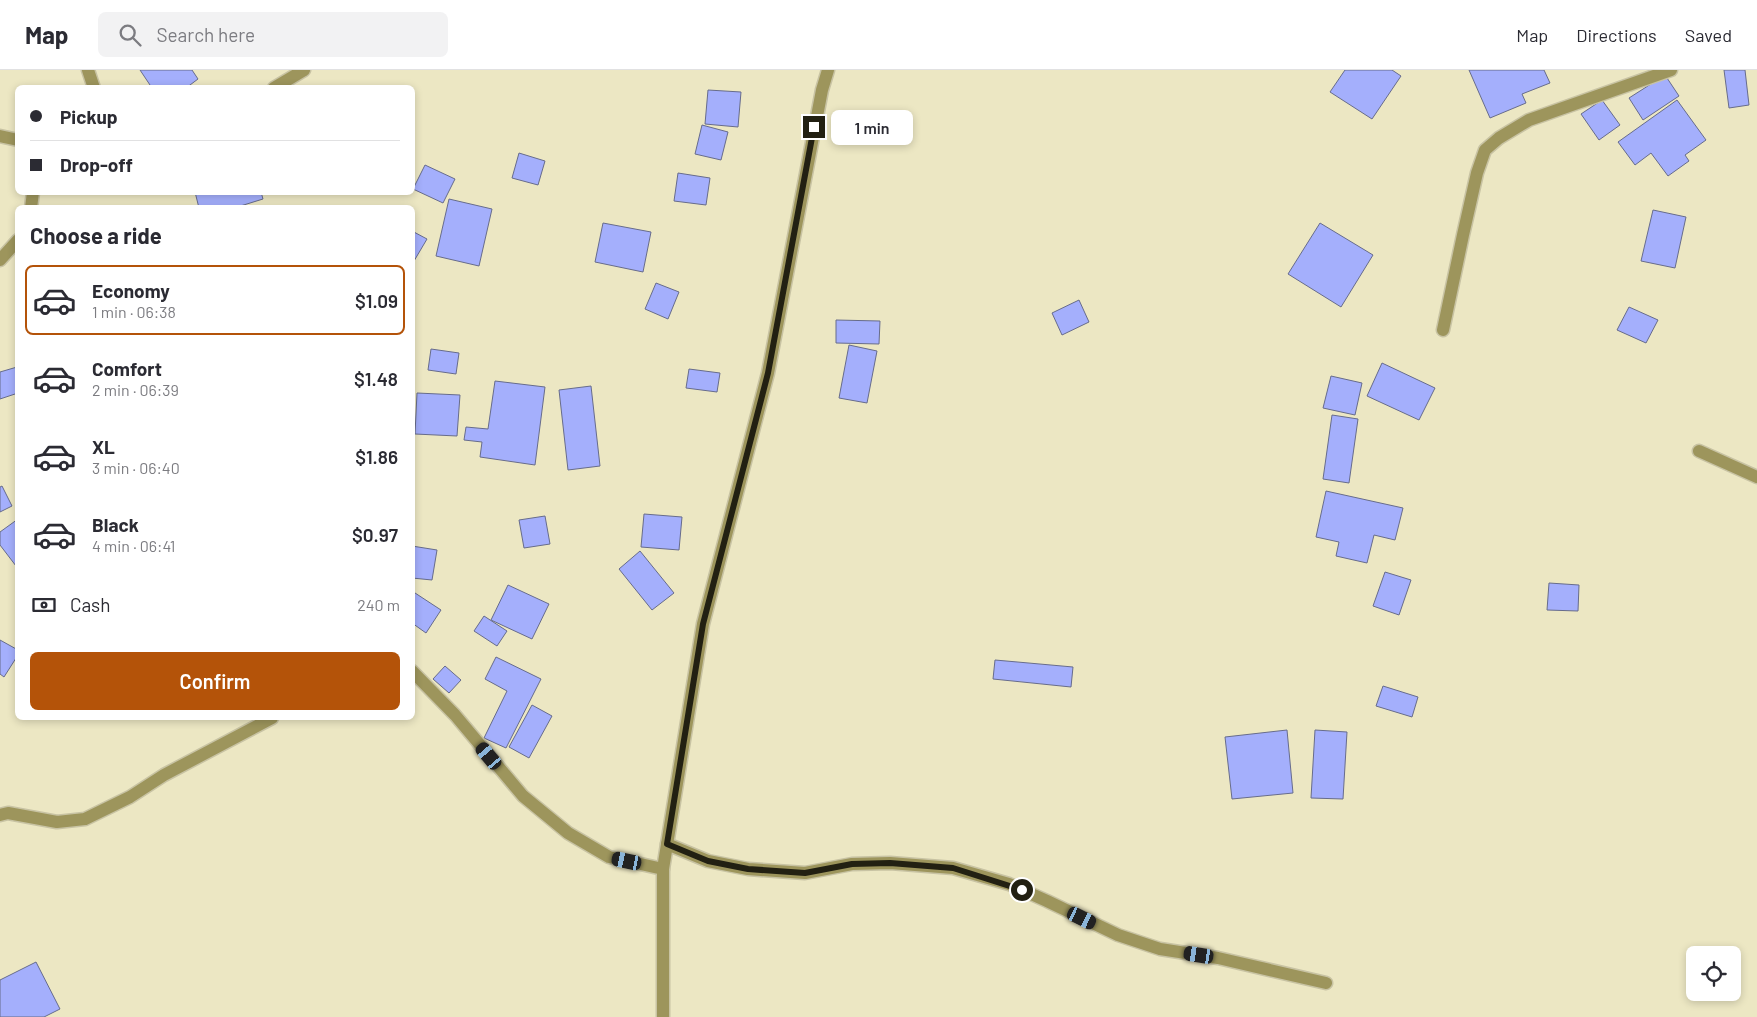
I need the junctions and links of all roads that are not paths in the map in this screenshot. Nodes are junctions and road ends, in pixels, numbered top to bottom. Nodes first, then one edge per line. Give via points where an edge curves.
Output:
1 (88, 70) edge
2 (304, 70) edge
3 (828, 70) edge
4 (1671, 70) edge
5 (93, 85) edge
6 (279, 85) edge
7 (0, 136) edge
8 (15, 139) edge
9 (15, 243) edge
10 (0, 260) edge
11 (1443, 330) dead end
12 (1699, 451) dead end
13 (1757, 477) edge
14 (415, 674) edge
15 (268, 720) edge
16 (0, 815) edge
17 (667, 844) junction
18 (663, 869) junction
19 (1326, 983) dead end
20 (663, 1017) edge

1 - 5 street
2 - 6 street
3 - 17 street via 768,373 703,624
4 - 11 street via 1529,120 1485,150 1477,173
7 - 8 street
9 - 10 street
12 - 13 street
14 - 18 street via 455,715 523,796 568,833 610,857
15 - 16 street via 164,775 130,798 85,819 57,822 8,813
17 - 18 street
17 - 19 street via 708,861 748,869 805,873 852,864 890,863 953,868 1009,884 1118,935 1160,949 1218,958
18 - 20 street

